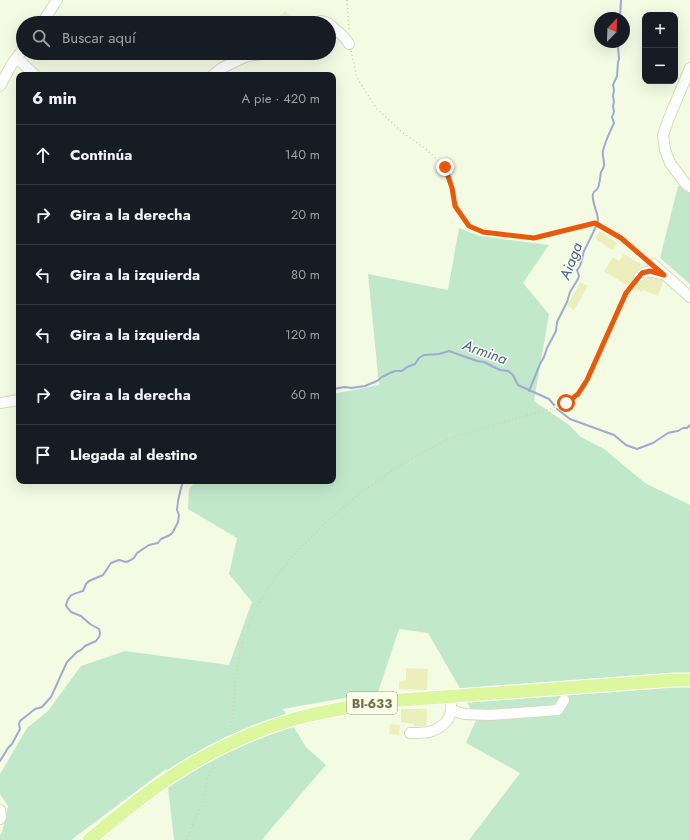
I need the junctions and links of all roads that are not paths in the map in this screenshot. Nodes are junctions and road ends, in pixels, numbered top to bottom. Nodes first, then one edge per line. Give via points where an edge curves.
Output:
1 (57, 0) edge
2 (47, 16) edge
3 (336, 29) edge
4 (349, 44) road end
5 (16, 58) edge
6 (18, 60) edge
7 (239, 60) edge
8 (690, 68) edge
9 (32, 72) edge
10 (217, 72) edge
11 (0, 86) edge
12 (690, 187) edge
13 (653, 264) road end
14 (664, 275) junction
15 (638, 277) road end
16 (690, 297) edge
17 (16, 400) edge
18 (0, 403) edge
19 (690, 680) edge
20 (450, 696) junction
21 (564, 700) dead end
22 (451, 710) junction
23 (410, 733) dead end
24 (0, 810) edge
25 (0, 819) edge
26 (89, 840) edge

1 - 2 street
3 - 4 street
5 - 11 street
6 - 9 street
7 - 10 street
8 - 12 street via 663,135 670,163
13 - 14 street
14 - 15 street via 650,271
14 - 16 street
17 - 18 street
19 - 20 main road, BI-633
20 - 22 street
20 - 26 main road, BI-633 via 388,701 308,715 245,737 200,759 170,778
21 - 22 street via 558,710 547,712 490,715 464,714
22 - 23 street via 450,719 439,728 429,732
24 - 25 street

